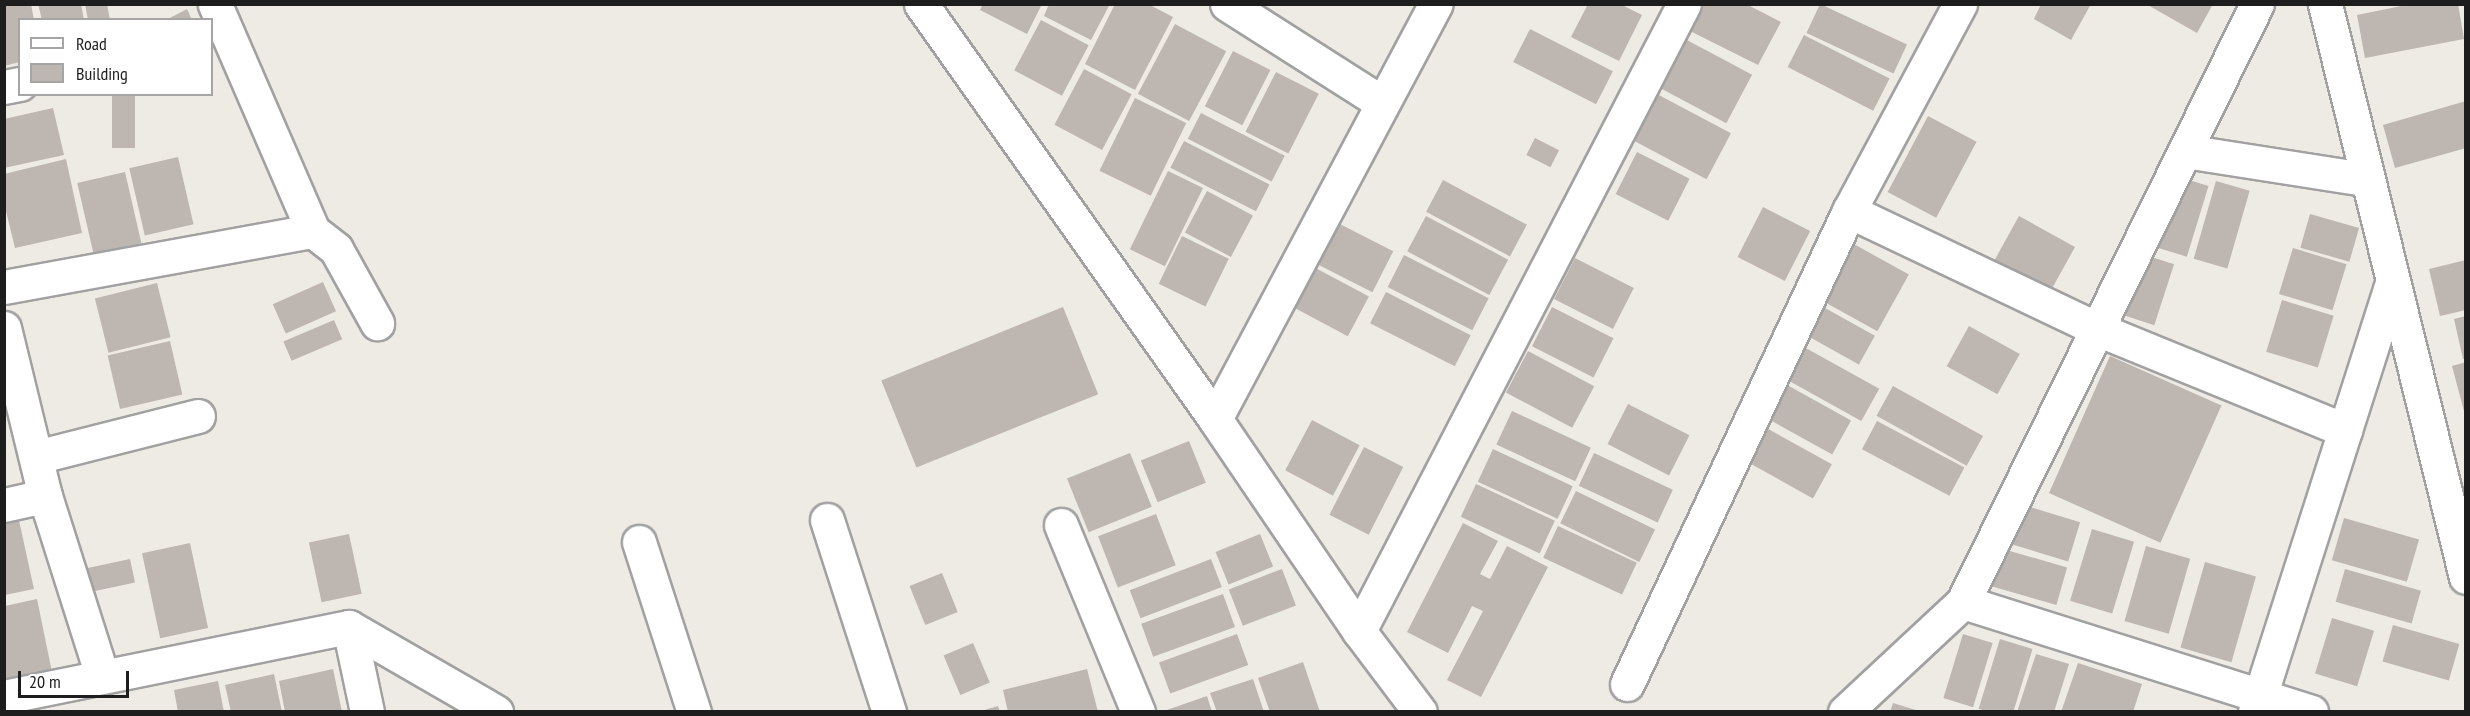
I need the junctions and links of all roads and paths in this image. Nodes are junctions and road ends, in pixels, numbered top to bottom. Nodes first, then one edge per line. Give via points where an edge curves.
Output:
1 (215, 4) edge
2 (921, 4) edge
3 (1227, 4) edge
4 (1436, 4) edge
5 (1684, 4) edge
6 (1960, 4) edge
7 (2257, 4) edge
8 (2325, 4) edge
9 (1381, 102) junction
10 (2185, 151) junction
11 (2364, 178) junction
12 (1849, 211) junction
13 (313, 231) junction
14 (4, 287) edge
15 (2391, 287) junction
16 (377, 323) dead end
17 (4, 328) edge
18 (2097, 329) junction
19 (198, 416) dead end
20 (1215, 419) junction
21 (2345, 430) junction
22 (36, 457) junction
23 (45, 496) junction
24 (4, 505) edge
25 (827, 520) dead end
26 (1061, 525) dead end
27 (639, 542) dead end
28 (2466, 578) edge
29 (1963, 602) junction
30 (349, 627) junction
31 (1359, 632) junction
32 (102, 676) junction
33 (1627, 684) dead end
34 (4, 697) edge
35 (2258, 703) edge
36 (367, 711) edge
37 (496, 711) edge
38 (694, 711) edge
39 (889, 711) edge
40 (1138, 711) edge
41 (1419, 711) edge
42 (1845, 711) edge
43 (2311, 711) edge

1 - 13 street
2 - 20 street
3 - 9 street
4 - 9 street
5 - 31 street
6 - 12 street
7 - 10 street
8 - 11 street
9 - 20 street
10 - 11 street
10 - 18 street
11 - 15 street
12 - 18 street
12 - 33 street
13 - 14 street
13 - 16 street via 336,249
15 - 21 street
15 - 28 street
17 - 22 street
18 - 21 street
18 - 29 street
19 - 22 street
20 - 31 street
21 - 35 street
22 - 23 street
23 - 24 street
23 - 32 street
25 - 39 street
26 - 40 street
27 - 38 street
29 - 35 street
29 - 42 street
30 - 32 street
30 - 36 street
30 - 37 street
31 - 41 street
32 - 34 street
35 - 43 street

